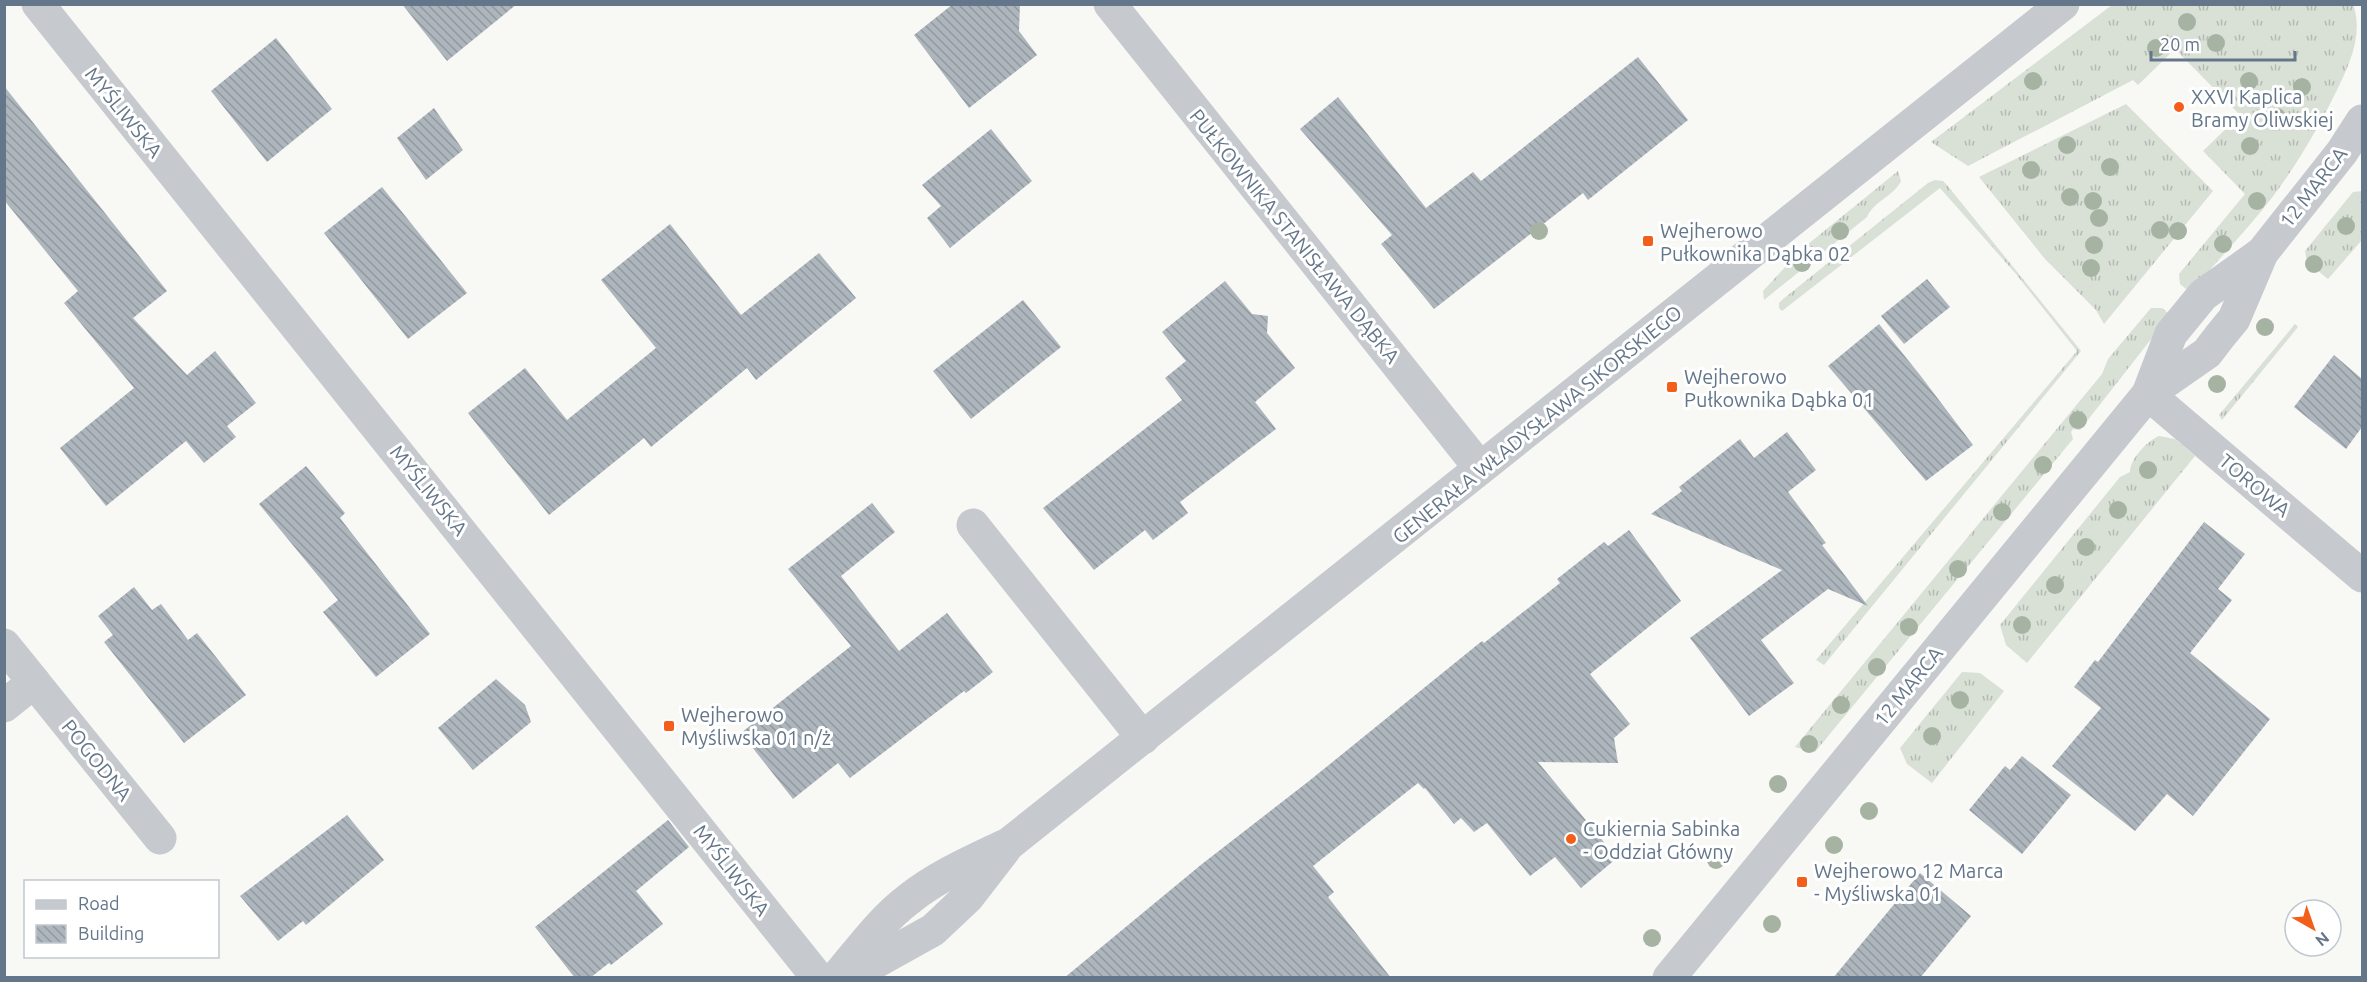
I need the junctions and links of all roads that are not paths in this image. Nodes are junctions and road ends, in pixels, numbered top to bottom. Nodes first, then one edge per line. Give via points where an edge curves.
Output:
1 (38, 4) edge
2 (1110, 4) edge
3 (2063, 4) edge
4 (2362, 120) edge
5 (2148, 394) junction
6 (1480, 468) junction
7 (973, 525) dead end
8 (2362, 576) edge
9 (4, 645) edge
10 (34, 682) junction
11 (4, 706) edge
12 (1143, 738) junction
13 (160, 838) dead end
14 (1010, 843) junction
15 (818, 978) edge
16 (836, 978) edge
17 (847, 978) edge
18 (1669, 978) edge

1 - 15 street, MYŚLIWSKA
2 - 6 street, PUŁKOWNIKA STANISŁAWA DĄBKA
3 - 6 street, GENERAŁA WŁADYSŁAWA SIKORSKIEGO
4 - 5 street, 12 MARCA via 2342,152 2262,253 2234,319 2214,345
5 - 8 street, TOROWA
5 - 18 street, 12 MARCA
6 - 12 street, GENERAŁA WŁADYSŁAWA SIKORSKIEGO
7 - 12 street
9 - 10 street, POGODNA
10 - 11 street
10 - 13 street, POGODNA
12 - 14 street, GENERAŁA WŁADYSŁAWA SIKORSKIEGO
14 - 16 street, GENERAŁA WŁADYSŁAWA SIKORSKIEGO via 946,873 908,899
14 - 17 street, GENERAŁA WŁADYSŁAWA SIKORSKIEGO via 968,897 933,930

